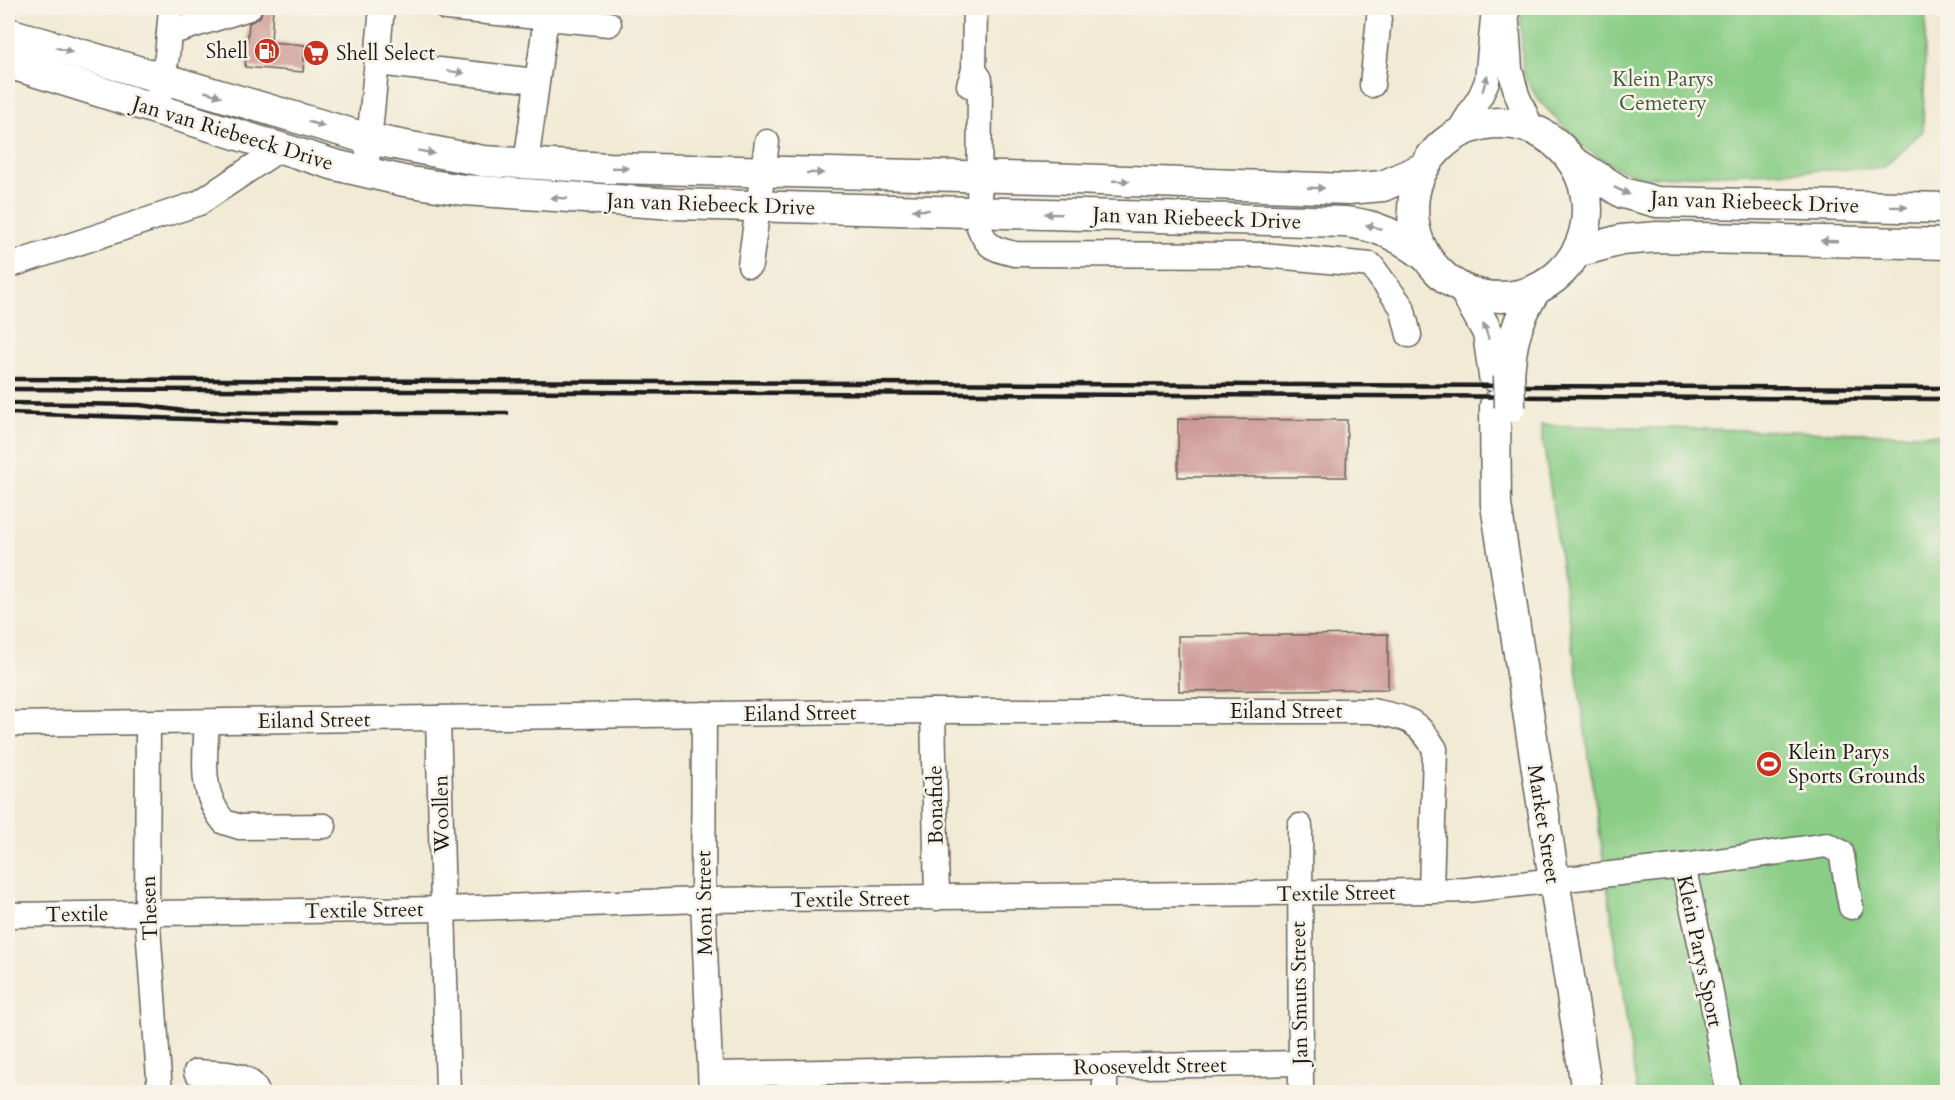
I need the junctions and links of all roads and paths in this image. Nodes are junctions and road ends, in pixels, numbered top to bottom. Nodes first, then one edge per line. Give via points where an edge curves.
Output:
1 (171, 8) edge
2 (249, 8) edge
3 (382, 8) edge
4 (446, 8) edge
5 (975, 8) edge
6 (1380, 8) edge
7 (1494, 8) edge
8 (1506, 8) edge
9 (546, 17) junction
10 (609, 24) dead end
11 (8, 33) edge
12 (169, 33) junction
13 (8, 63) edge
14 (377, 63) junction
15 (162, 79) junction
16 (536, 81) junction
17 (1372, 85) dead end
18 (157, 108) junction
19 (1532, 129) junction
20 (1457, 134) junction
21 (369, 139) junction
22 (767, 142) dead end
23 (281, 148) junction
24 (1572, 161) junction
25 (526, 164) junction
26 (1423, 168) junction
27 (761, 172) junction
28 (366, 173) junction
29 (973, 177) junction
30 (757, 206) junction
31 (1947, 208) edge
32 (980, 212) junction
33 (1947, 244) edge
34 (1576, 252) junction
35 (1424, 255) junction
36 (750, 265) dead end
37 (8, 266) edge
38 (1465, 291) junction
39 (1535, 291) junction
40 (1409, 335) dead end
41 (1502, 376) junction
42 (933, 711) junction
43 (704, 714) junction
44 (438, 718) junction
45 (207, 722) junction
46 (148, 723) junction
47 (8, 724) edge
48 (324, 826) dead end
49 (1300, 826) dead end
50 (1683, 866) junction
51 (1552, 880) junction
52 (1431, 891) junction
53 (1298, 894) junction
54 (937, 898) junction
55 (703, 900) junction
56 (1851, 907) dead end
57 (443, 909) junction
58 (147, 913) junction
59 (8, 915) edge
60 (1300, 1063) junction
61 (1105, 1066) junction
62 (196, 1072) dead end
63 (906, 1082) edge
64 (711, 1083) edge
65 (160, 1092) edge
66 (257, 1092) edge
67 (448, 1092) edge
68 (1105, 1092) edge
69 (1300, 1092) edge
70 (1587, 1092) edge
71 (1728, 1092) edge

1 - 12 street
2 - 12 street
3 - 14 street
4 - 9 street
5 - 29 street via 974,70 969,81
6 - 17 street
20 -> 7 street via 1487,81
8 - 19 street via 1511,76
9 - 10 street
9 - 16 street
11 -> 15 main road, Jan van Riebeeck Drive
12 - 15 street
13 - 18 main road, Jan van Riebeeck Drive
14 -> 16 street
14 - 21 street
15 - 18 street
15 -> 21 main road, Jan van Riebeeck Drive
16 - 25 street
18 - 23 main road, Jan van Riebeeck Drive
19 - 20 main road via 1507,123 1481,124
19 - 24 main road via 1548,137
20 - 26 main road via 1437,148
21 -> 25 main road, Jan van Riebeeck Drive via 483,161
21 - 28 street
22 - 27 street
23 - 28 main road, Jan van Riebeeck Drive
23 - 37 street via 199,203
24 -> 31 main road, Jan van Riebeeck Drive via 1623,193 1658,202
24 - 34 main road via 1583,183 1587,206 1585,230
25 -> 27 main road, Jan van Riebeeck Drive
29 -> 26 main road, Jan van Riebeeck Drive via 1348,189 1383,186
26 - 35 main road via 1412,212 1415,234
27 -> 29 main road, Jan van Riebeeck Drive
27 - 30 street
30 -> 28 main road, Jan van Riebeeck Drive via 502,194
29 - 32 street
32 -> 30 main road, Jan van Riebeeck Drive
30 - 36 street
35 -> 32 main road, Jan van Riebeeck Drive via 1401,238 1362,224
32 - 40 street via 979,227 985,243 1015,254 1263,255 1371,265 1402,308
33 -> 34 main road, Jan van Riebeeck Drive via 1658,237 1621,240
34 - 39 main road via 1552,281
35 - 38 main road via 1442,276
38 - 39 main road via 1488,297 1512,297
41 -> 38 main road, Market Street via 1488,333
39 - 41 main road, Market Street via 1516,325
41 - 51 main road, Market Street via 1496,505
42 - 43 street, Eiland Street
42 - 52 street, Eiland Street via 1372,711 1403,718 1424,729 1435,749
42 - 54 street, Bonafide
43 - 44 street, Eiland Street
43 - 55 street, Moni Street
44 - 45 street, Eiland Street
44 - 57 street, Woollen
45 - 46 street, Eiland Street
45 - 48 street via 204,771 208,797 224,822 240,827
46 - 47 street, Eiland Street
46 - 58 street, Thesen
49 - 53 street, Jan Smuts Street
50 - 51 street, Klein Parys Sport
50 - 56 street via 1827,845 1841,852
50 - 71 street, Klein Parys Sport
51 - 52 street, Textile Street
51 - 70 main road, Market Street
52 - 53 street, Textile Street
53 - 54 street, Textile Street
53 - 60 street, Jan Smuts Street
54 - 55 street, Textile Street
55 - 57 street, Textile Street
55 - 64 street, Moni Street
57 - 58 street, Textile Street
57 - 67 street, Woollen
58 - 59 street, Textile
58 - 65 street, Thesen
60 - 61 street, Rooseveldt Street
60 - 69 street, Jan Smuts Street
61 - 63 street, Rooseveldt Street
61 - 68 street
62 - 66 street via 247,1077
63 - 64 street, Rooseveldt Street

